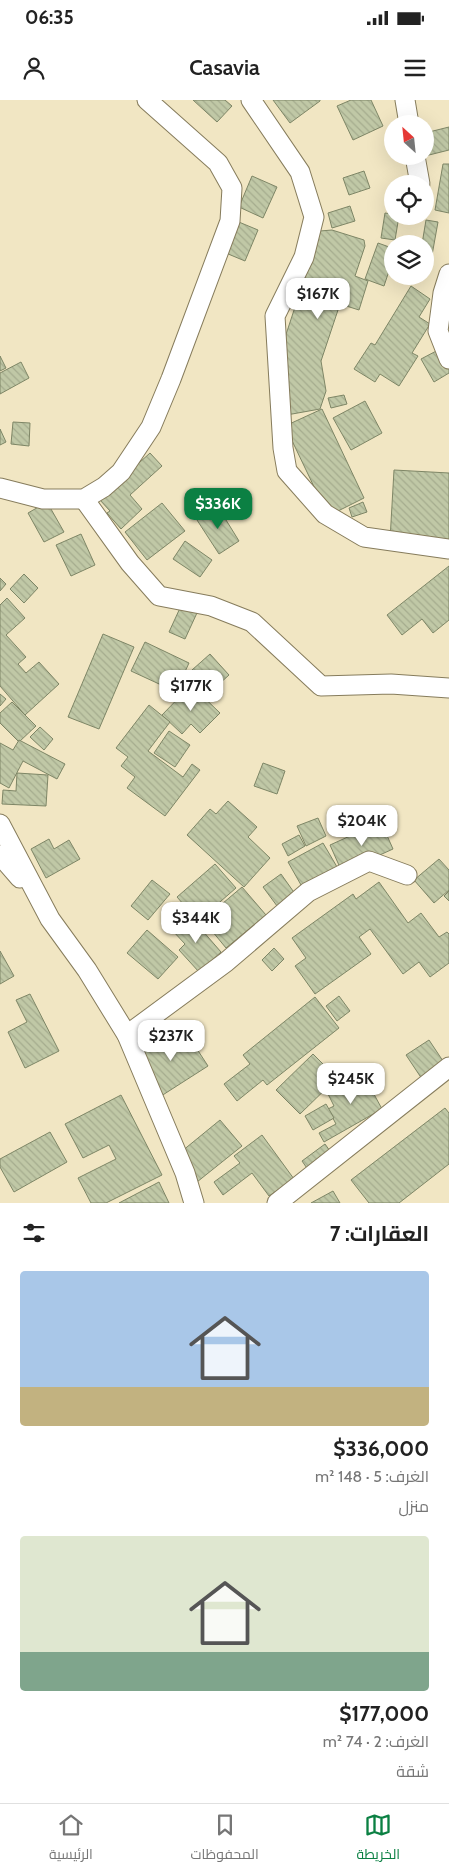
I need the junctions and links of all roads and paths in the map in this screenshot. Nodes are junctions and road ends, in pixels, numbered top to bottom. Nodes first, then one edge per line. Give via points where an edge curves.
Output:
1 (147, 100) edge
2 (405, 100) edge
3 (255, 103) edge
4 (408, 115) edge
5 (449, 274) edge
6 (449, 359) edge
7 (0, 488) edge
8 (84, 499) junction
9 (449, 549) edge
10 (449, 688) edge
11 (0, 824) edge
12 (0, 855) edge
13 (407, 875) dead end
14 (41, 902) junction
15 (127, 1035) junction
16 (449, 1067) edge
17 (194, 1203) edge
18 (277, 1203) edge

1 - 8 street via 218,163 232,188 230,220 151,427 121,472
2 - 4 street
3 - 9 street via 300,172 314,216 304,257 275,316 283,448 288,471 324,514 364,537
5 - 6 street via 438,331
7 - 8 street via 43,499
8 - 10 street via 130,564 160,596 212,606 252,622 321,686 391,684
11 - 14 street
12 - 14 street
13 - 15 street via 370,861 308,892 226,962
14 - 15 street
15 - 17 street via 185,1172
16 - 18 street

